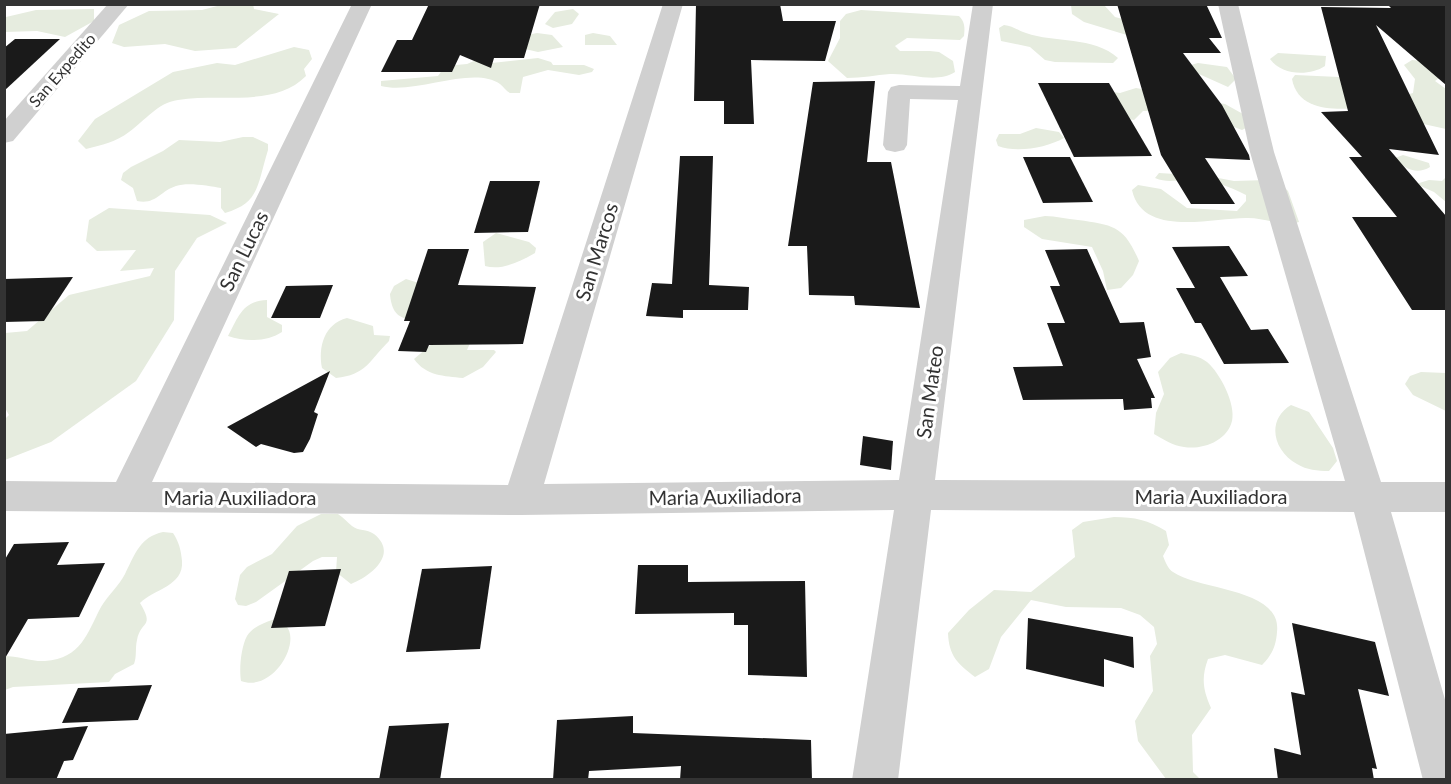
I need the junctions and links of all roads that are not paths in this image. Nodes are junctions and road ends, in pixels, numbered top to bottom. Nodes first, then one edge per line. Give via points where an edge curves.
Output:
1 (119, 4) edge
2 (362, 4) edge
3 (673, 4) edge
4 (983, 4) edge
5 (1228, 4) edge
6 (971, 93) junction
7 (4, 136) edge
8 (895, 144) dead end
9 (916, 495) junction
10 (4, 496) edge
11 (127, 497) junction
12 (1368, 497) junction
13 (1446, 497) edge
14 (520, 500) junction
15 (875, 780) edge
16 (1446, 780) edge

1 - 7 street, San Expedito
2 - 11 street, San Lucas
3 - 14 street, San Marcos
4 - 6 street, San Mateo
5 - 12 street via 1262,152
6 - 8 street via 898,92
6 - 9 street, San Mateo
9 - 12 street, Maria Auxiliadora
9 - 14 street, Maria Auxiliadora
9 - 15 street, San Mateo
10 - 11 street, Maria Auxiliadora
11 - 14 street, Maria Auxiliadora
12 - 13 street, Maria Auxiliadora
12 - 16 street

